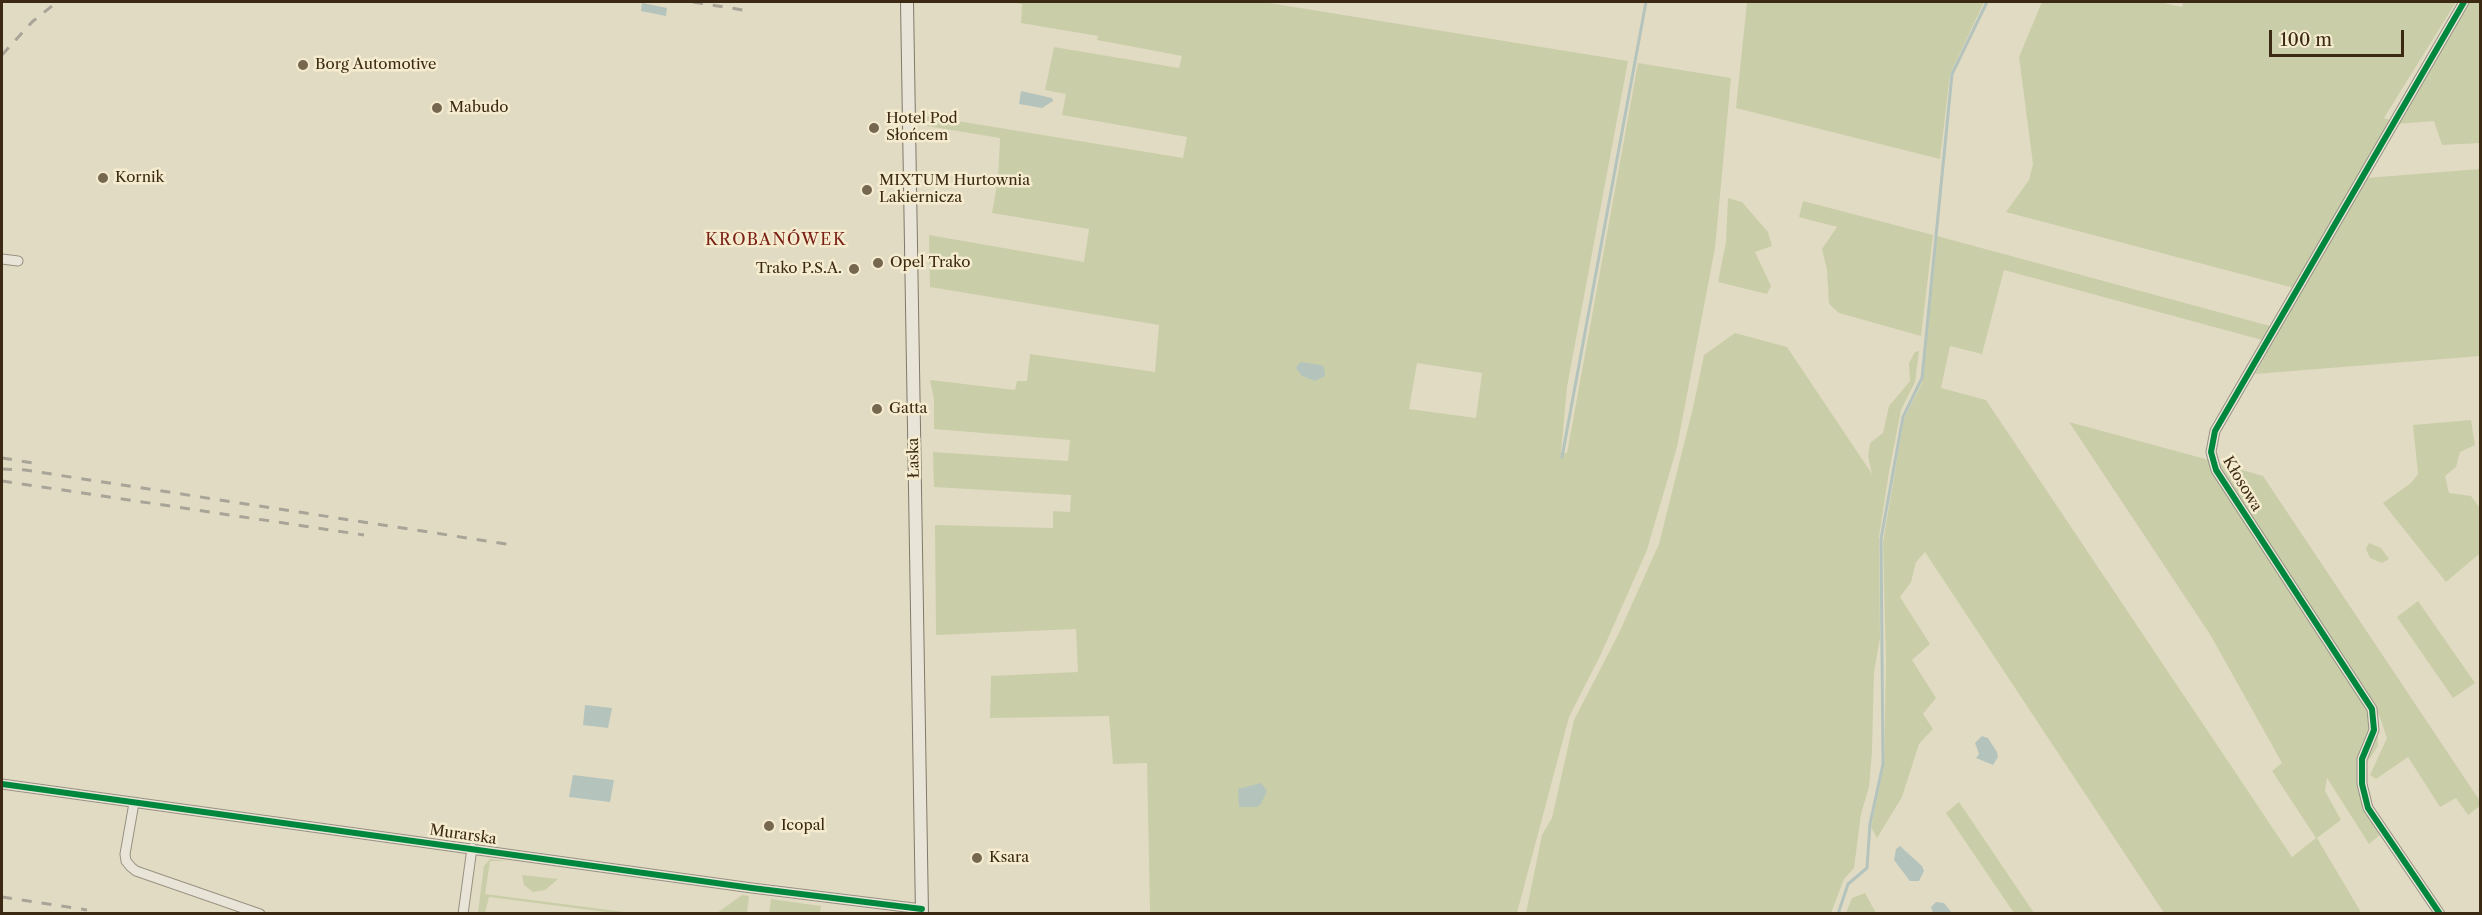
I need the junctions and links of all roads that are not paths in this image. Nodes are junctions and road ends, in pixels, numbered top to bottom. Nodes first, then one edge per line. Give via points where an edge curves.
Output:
1 (907, 2) edge
2 (2464, 2) edge
3 (2, 259) edge
4 (18, 261) dead end
5 (2, 784) edge
6 (134, 803) junction
7 (472, 848) junction
8 (230, 903) junction
9 (922, 911) edge
10 (227, 914) edge
11 (260, 914) edge
12 (463, 914) edge
13 (2440, 914) edge

1 - 9 main road, Łaska
2 - 13 street, Kłosowa via 2215,431 2211,452 2216,470 2372,709 2374,730 2362,759 2362,784 2368,808
3 - 4 street
5 - 6 street, Murarska
6 - 7 street, Murarska
6 - 8 street via 125,854 128,864 136,871
7 - 9 street, Murarska
7 - 12 street
8 - 10 street
8 - 11 street

